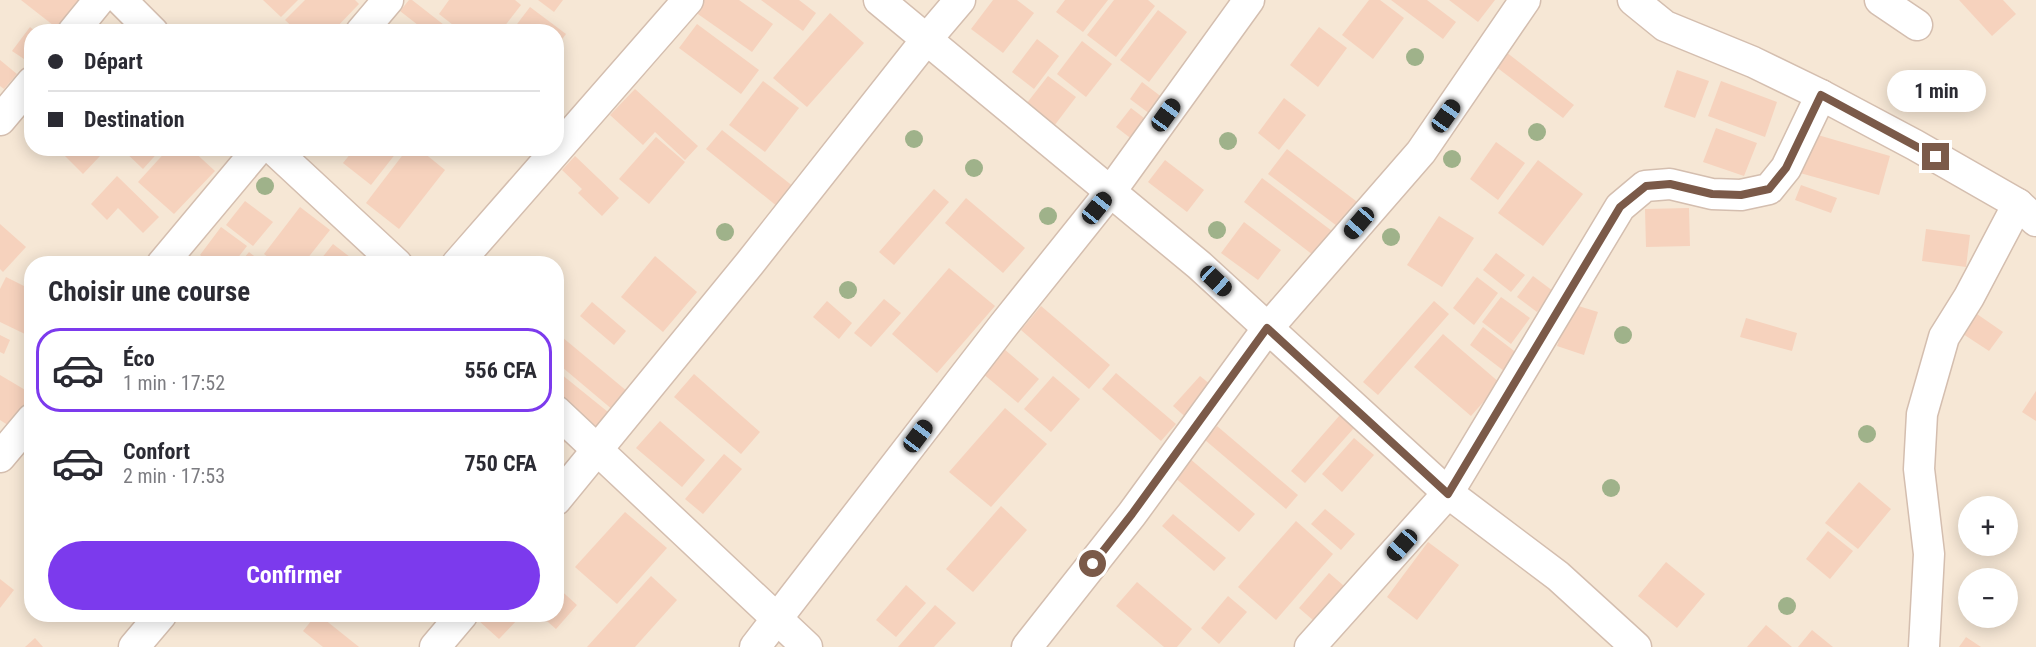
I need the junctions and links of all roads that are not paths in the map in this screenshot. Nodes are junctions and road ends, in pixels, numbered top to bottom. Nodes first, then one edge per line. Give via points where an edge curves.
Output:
1 (99, 0) edge
2 (121, 0) edge
3 (388, 0) edge
4 (688, 0) edge
5 (879, 0) edge
6 (960, 0) edge
7 (1249, 0) edge
8 (1525, 0) edge
9 (1633, 0) edge
10 (1880, 0) edge
11 (80, 24) edge
12 (145, 24) edge
13 (368, 24) edge
14 (1917, 25) dead end
15 (926, 40) junction
16 (24, 92) edge
17 (1821, 95) junction
18 (0, 120) edge
19 (564, 142) edge
20 (252, 156) edge
21 (281, 156) edge
22 (552, 156) edge
23 (1111, 191) junction
24 (2027, 212) edge
25 (169, 256) edge
26 (388, 256) edge
27 (464, 256) edge
28 (1267, 328) junction
29 (564, 418) edge
30 (24, 428) edge
31 (598, 449) junction
32 (0, 457) edge
33 (564, 490) edge
34 (1448, 494) junction
35 (777, 620) junction
36 (154, 622) edge
37 (456, 622) edge
38 (134, 647) edge
39 (435, 647) edge
40 (755, 647) edge
41 (807, 647) edge
42 (1028, 647) edge
43 (1310, 647) edge
44 (1636, 647) edge
45 (1924, 647) edge

1 - 11 street
2 - 12 street
3 - 13 street
4 - 19 street
5 - 15 street
6 - 15 street
7 - 23 street
8 - 28 street via 1421,152
9 - 17 street via 1665,26
10 - 14 street
15 - 23 street
15 - 31 street
16 - 18 street
17 - 24 street
17 - 34 street via 1786,168 1769,189 1741,195 1712,194 1670,184 1646,186 1620,207
20 - 25 street
21 - 26 street
22 - 27 street
23 - 28 street
23 - 35 street
24 - 45 street via 1944,337 1922,414 1919,469 1929,554
28 - 34 street
28 - 42 street via 1132,514
29 - 31 street
30 - 32 street
31 - 33 street
31 - 35 street
34 - 43 street
34 - 44 street via 1558,576
35 - 40 street
35 - 41 street
36 - 38 street
37 - 39 street

